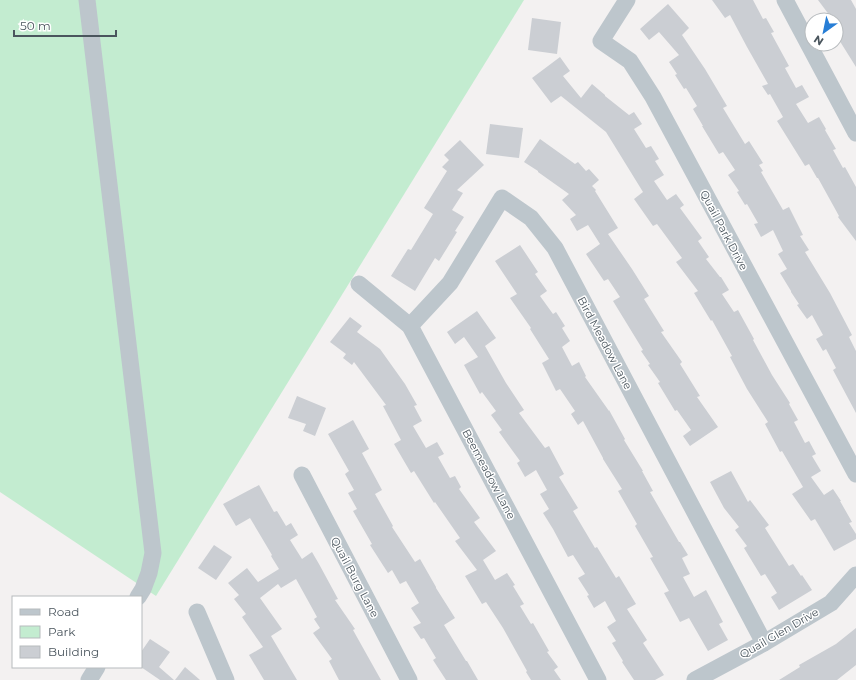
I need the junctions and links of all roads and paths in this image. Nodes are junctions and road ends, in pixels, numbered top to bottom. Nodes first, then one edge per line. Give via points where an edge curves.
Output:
1 (627, 0) edge
2 (786, 0) edge
3 (90, 3) edge
4 (856, 133) edge
5 (359, 284) dead end
6 (410, 326) junction
7 (302, 474) dead end
8 (856, 474) edge
9 (856, 575) edge
10 (139, 596) edge
11 (197, 612) dead end
12 (764, 643) junction
13 (95, 668) edge
14 (225, 679) edge
15 (89, 680) edge
16 (409, 680) edge
17 (598, 680) edge
18 (695, 680) edge

1 - 8 street, Quail Park Drive via 601,41 630,61 653,97
2 - 4 street
3 - 10 street via 152,553 149,574
5 - 6 street, Beemeadow Lane
6 - 12 street, Bird Meadow Lane via 450,283 502,198 531,218 555,248
6 - 17 street, Beemeadow Lane
7 - 16 street, Quail Burg Lane
9 - 12 street, Quail Glen Drive via 830,603
11 - 14 street
12 - 18 street, Quail Glen Drive
13 - 15 street

